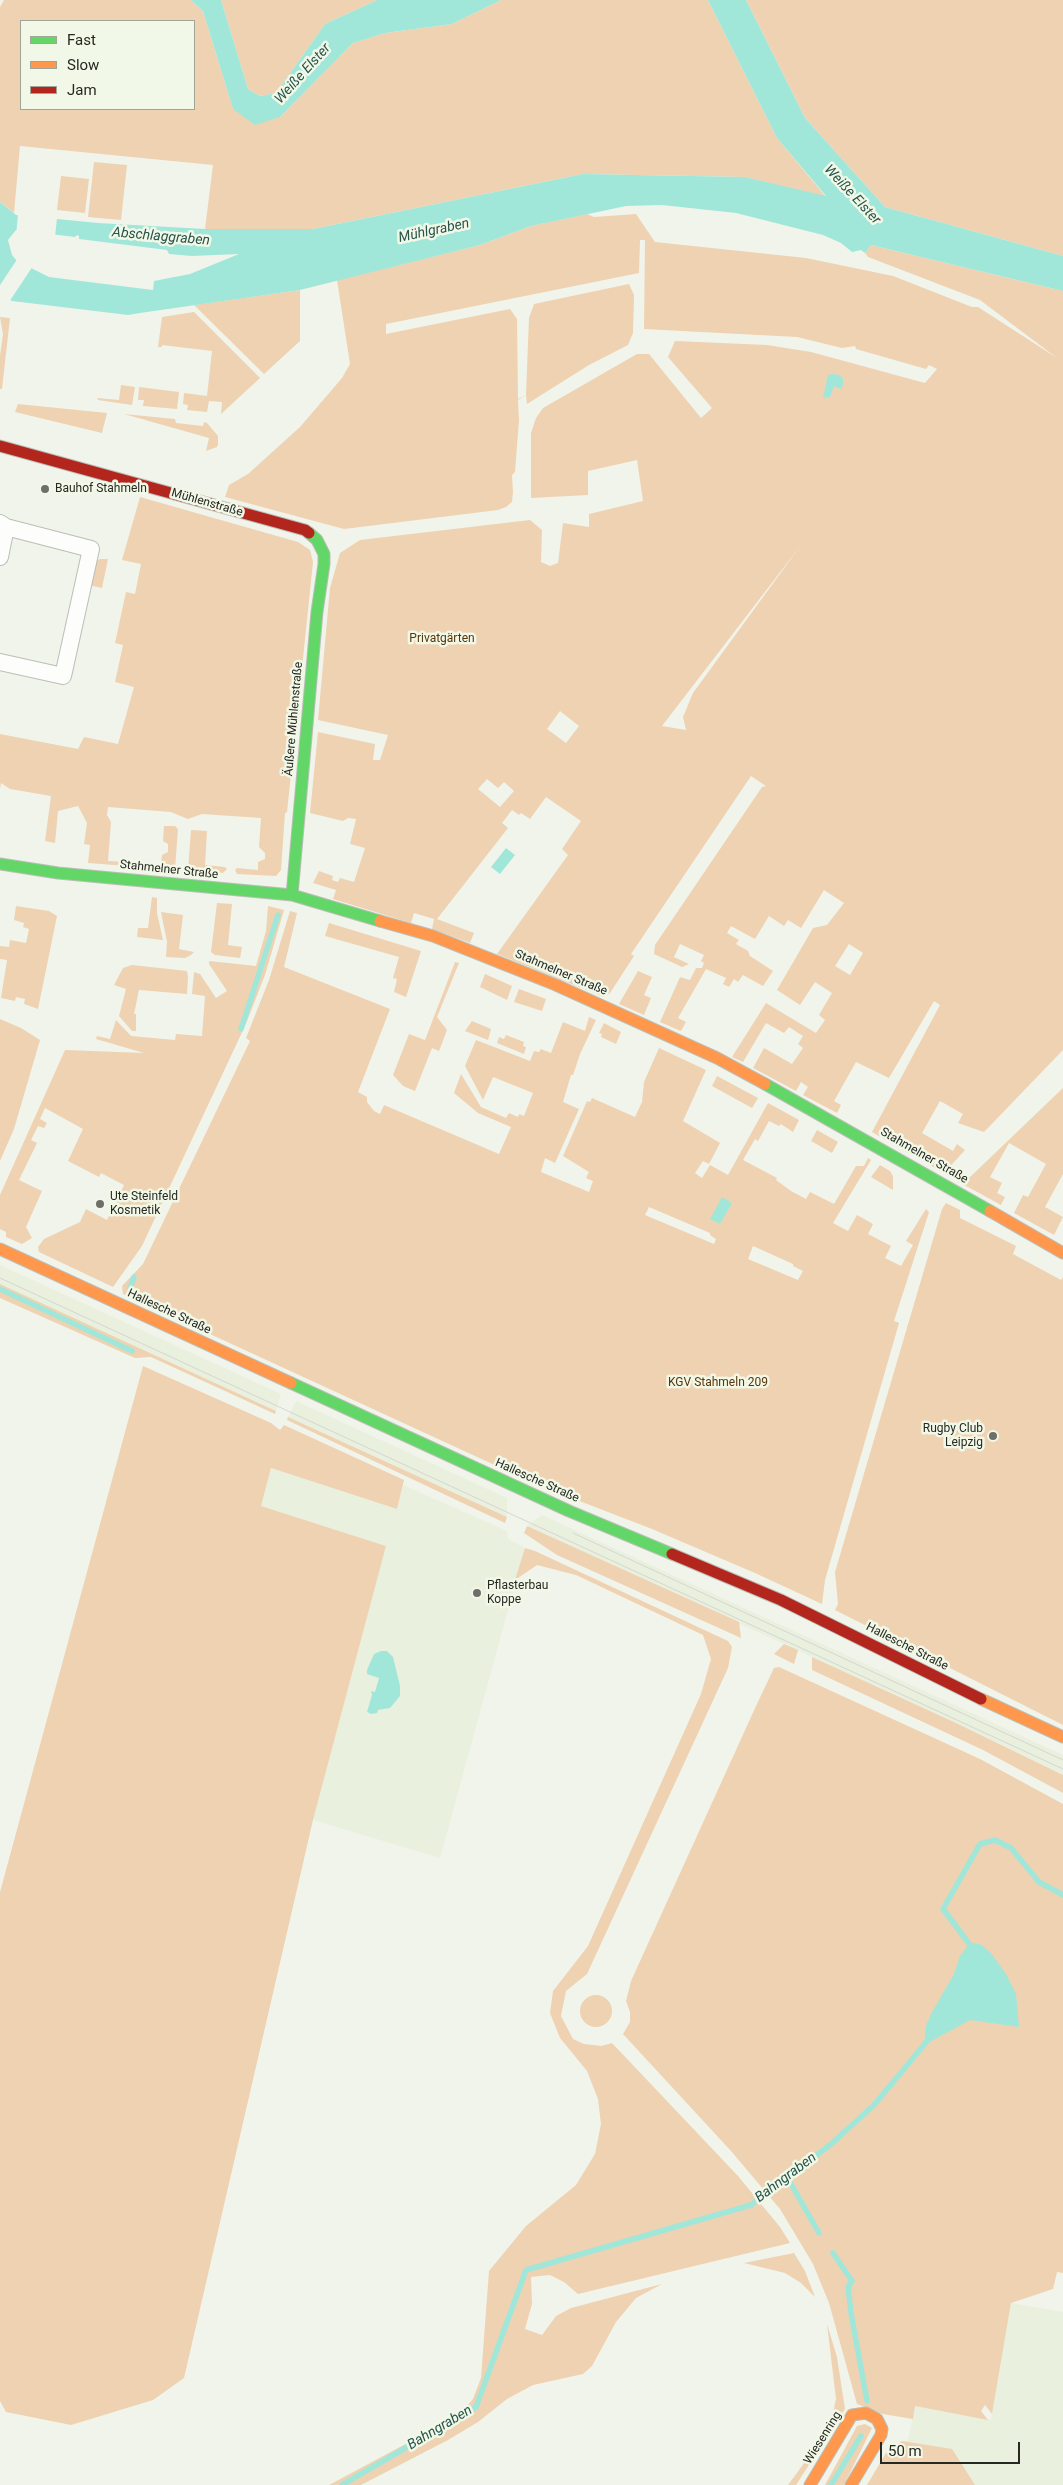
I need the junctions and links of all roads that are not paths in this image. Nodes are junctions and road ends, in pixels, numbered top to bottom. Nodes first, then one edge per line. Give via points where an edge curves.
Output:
1 (0, 446) edge
2 (3, 525) edge
3 (321, 545) joint
4 (0, 557) edge
5 (0, 662) edge
6 (0, 864) edge
7 (292, 895) junction
8 (0, 1249) edge
9 (1063, 1253) edge
10 (1063, 1737) edge
11 (810, 2485) edge
12 (851, 2485) edge

1 - 3 street, Mühlenstraße via 305,530
2 - 4 street
2 - 5 street via 90,549 63,676
3 - 7 street, Äußere Mühlenstraße via 324,564
6 - 7 street, Stahmelner Straße via 58,873
7 - 9 street, Stahmelner Straße via 433,936 556,985 690,1045 772,1086
8 - 10 street, Hallesche Straße via 569,1511 780,1600
11 - 12 street, Wiesenring via 852,2415 866,2413 877,2419 882,2435

